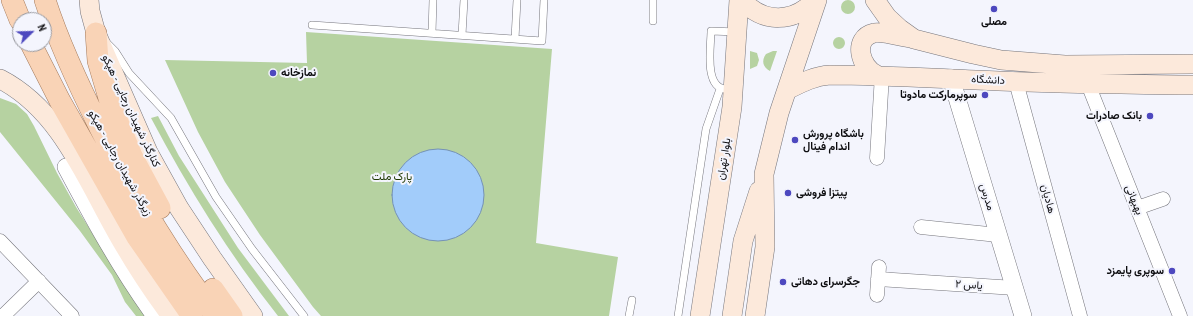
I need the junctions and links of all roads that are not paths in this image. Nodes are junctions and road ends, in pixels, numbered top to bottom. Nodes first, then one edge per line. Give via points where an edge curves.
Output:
1 (12, 0) edge
2 (45, 0) edge
3 (89, 0) edge
4 (433, 0) edge
5 (464, 0) edge
6 (517, 0) edge
7 (544, 0) edge
8 (653, 0) edge
9 (739, 0) edge
10 (742, 0) edge
11 (816, 0) edge
12 (875, 0) edge
13 (17, 12) edge
14 (653, 21) dead end
15 (312, 25) dead end
16 (737, 32) junction
17 (96, 33) junction
18 (432, 33) junction
19 (462, 35) junction
20 (515, 39) junction
21 (914, 39) junction
22 (35, 52) edge
23 (1193, 64) edge
24 (880, 75) junction
25 (951, 78) junction
26 (0, 79) edge
27 (1016, 82) junction
28 (1088, 84) junction
29 (1193, 85) edge
30 (727, 90) junction
31 (787, 90) junction
32 (877, 158) dead end
33 (66, 167) dead end
34 (764, 174) junction
35 (1163, 199) dead end
36 (1137, 208) junction
37 (922, 227) dead end
38 (998, 235) junction
39 (0, 241) edge
40 (39, 281) junction
41 (1015, 288) junction
42 (877, 296) dead end
43 (632, 300) dead end
44 (65, 314) edge
45 (3, 316) edge
46 (155, 316) edge
47 (171, 316) edge
48 (192, 316) edge
49 (216, 316) edge
50 (232, 316) edge
51 (254, 316) edge
52 (304, 316) edge
53 (629, 316) edge
54 (678, 316) edge
55 (700, 316) edge
56 (732, 316) edge
57 (755, 316) edge
58 (1023, 316) edge
59 (1080, 316) edge
60 (1180, 316) edge

1 - 13 main road
2 - 49 main road, زیرگذر شهیدان رجایی - هپکو via 74,75 123,174 198,293
3 - 17 main road, کنارگذر شهیدان رجایی - هپکو
4 - 18 lane
5 - 19 lane
6 - 20 lane
7 - 20 lane via 542,41
8 - 14 lane
9 - 16 main road, بلوار تهران
10 - 11 main road via 763,15 778,18 794,16
11 - 31 main road
12 - 21 main road, دانشگاه via 887,17
15 - 18 lane
16 - 30 main road, بلوار تهران
16 - 30 lane via 711,31 710,72 714,82
17 - 50 main road via 98,61 132,156 165,217
17 - 51 main road, کنارگذر شهیدان رجایی - هپکو via 152,159 212,258
17 - 52 lane via 115,51 129,73 171,118 216,197
18 - 19 lane
19 - 20 lane
21 - 23 main road, دانشگاه via 1018,62 1065,65
21 - 24 main road via 876,32 865,39 860,55 871,73
22 - 48 main road, زیرگذر شهیدان رجایی - هپکو via 137,238
24 - 25 main road, دانشگاه
24 - 31 main road, دانشگاه via 820,76
24 - 32 street
25 - 27 main road, دانشگاه
25 - 38 street, مدرس
26 - 47 main road via 31,100 55,127 74,155 123,245
27 - 28 main road, دانشگاه
27 - 59 street, هادیان
28 - 29 main road, دانشگاه
28 - 36 street, بهبهانی
30 - 54 lane via 706,129
30 - 55 main road, بلوار تهران via 732,107
31 - 34 main road
33 - 46 street via 119,263
34 - 56 main road via 743,241
34 - 57 main road via 765,248
35 - 36 street
36 - 60 street, بهبهانی
37 - 38 street
38 - 41 street, مدرس
39 - 40 street
40 - 44 street
40 - 45 street
41 - 42 street, یاس ۲ via 922,283 879,273
41 - 58 street, مدرس
43 - 53 lane

